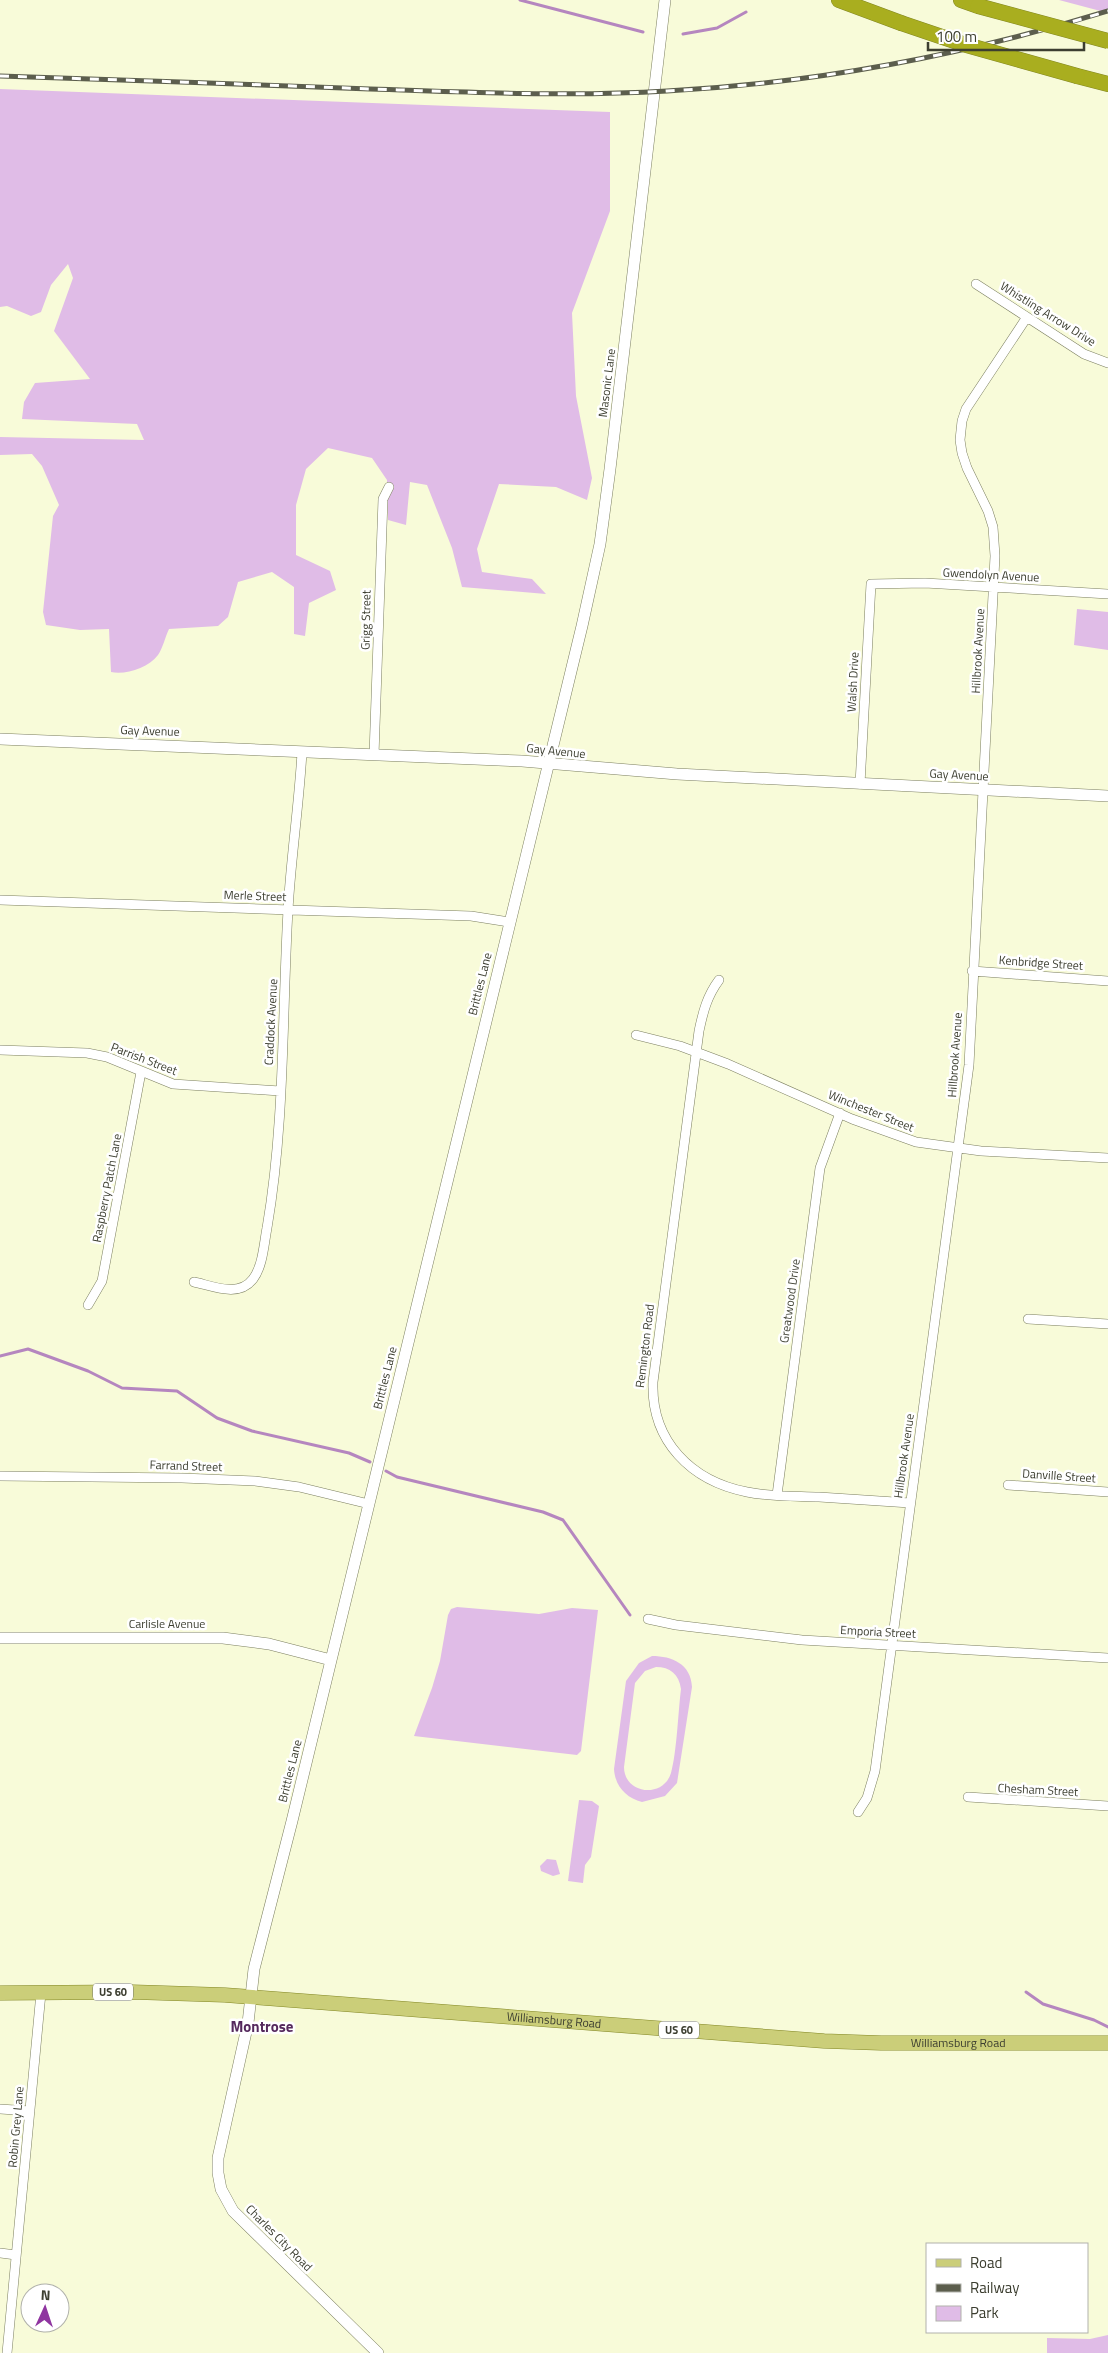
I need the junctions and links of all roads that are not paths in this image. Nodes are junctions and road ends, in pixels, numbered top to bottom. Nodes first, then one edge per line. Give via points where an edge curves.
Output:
1 (665, 0) edge
2 (839, 0) edge
3 (961, 0) edge
4 (1108, 41) edge
5 (1108, 84) edge
6 (976, 284) dead end
7 (1027, 317) junction
8 (1108, 363) edge
9 (389, 487) dead end
10 (873, 583) joint
11 (994, 588) junction
12 (1108, 594) edge
13 (0, 738) edge
14 (302, 752) junction
15 (374, 755) junction
16 (548, 764) junction
17 (860, 784) junction
18 (983, 790) junction
19 (1108, 796) edge
20 (0, 900) edge
21 (288, 910) junction
22 (509, 922) junction
23 (972, 971) junction
24 (719, 980) dead end
25 (1108, 981) edge
26 (636, 1035) dead end
27 (0, 1050) edge
28 (696, 1052) junction
29 (142, 1072) junction
30 (280, 1091) junction
31 (840, 1113) junction
32 (958, 1148) junction
33 (1108, 1158) edge
34 (194, 1282) dead end
35 (88, 1305) dead end
36 (1028, 1319) dead end
37 (1108, 1324) edge
38 (0, 1476) edge
39 (1008, 1484) dead end
40 (1108, 1492) edge
41 (777, 1495) junction
42 (910, 1503) junction
43 (369, 1504) junction
44 (648, 1619) dead end
45 (0, 1638) edge
46 (891, 1645) junction
47 (1108, 1658) edge
48 (331, 1660) junction
49 (968, 1798) dead end
50 (1108, 1806) edge
51 (858, 1812) dead end
52 (0, 1993) edge
53 (41, 1993) junction
54 (250, 1997) junction
55 (1108, 2043) edge
56 (0, 2109) edge
57 (30, 2111) junction
58 (0, 2253) edge
59 (16, 2255) junction
60 (7, 2353) edge
61 (378, 2353) edge

1 - 16 main road, Masonic Lane via 600,544
2 - 5 highway, bridge via 963,44
3 - 4 highway, bridge
6 - 7 street, Whistling Arrow Drive
7 - 8 street, Whistling Arrow Drive via 1084,354
7 - 11 street, Hillbrook Avenue via 966,409 962,421 962,453 983,496 993,526
9 - 15 street, Grigg Street via 383,499
10 - 11 street, Gwendolyn Avenue
10 - 17 street, Walsh Drive via 869,591
11 - 12 street, Gwendolyn Avenue
11 - 18 street, Hillbrook Avenue
13 - 14 main road, Gay Avenue
14 - 15 main road, Gay Avenue
14 - 21 street, Craddock Avenue
15 - 16 main road, Gay Avenue
16 - 17 main road, Gay Avenue
16 - 22 main road, Brittles Lane
17 - 18 main road, Gay Avenue
18 - 19 main road, Gay Avenue
18 - 23 street, Hillbrook Avenue
20 - 21 street, Merle Street
21 - 22 street, Merle Street via 471,916
21 - 30 street, Craddock Avenue
22 - 43 main road, Brittles Lane
23 - 25 street, Kenbridge Street
23 - 32 street, Hillbrook Avenue via 969,1065
24 - 28 street, Remington Road via 703,1010
26 - 28 street, Winchester Street
27 - 29 street, Parrish Street via 87,1053 108,1057
28 - 31 street, Winchester Street
28 - 41 street, Remington Road via 652,1400 662,1434 693,1468 712,1480 744,1492
29 - 30 street, Parrish Street via 184,1086
29 - 35 street, Raspberry Patch Lane via 102,1282
30 - 34 street, Craddock Avenue via 274,1176 257,1273 244,1287 232,1290
31 - 32 street, Winchester Street via 902,1138
31 - 41 street, Greatwood Drive via 820,1168
32 - 33 street, Winchester Street
32 - 42 street, Hillbrook Avenue
36 - 37 street
38 - 43 street, Farrand Street via 255,1481 299,1487
39 - 40 street, Danville Street
41 - 42 street, Remington Road
42 - 46 street, Hillbrook Avenue
43 - 48 main road, Brittles Lane
44 - 46 street, Emporia Street via 749,1635
45 - 48 main road, Carlisle Avenue via 223,1638 269,1644
46 - 47 street, Emporia Street
46 - 51 street, Hillbrook Avenue via 874,1770 867,1798
48 - 54 main road, Brittles Lane via 254,1969
49 - 50 street, Chesham Street
52 - 53 main road, Williamsburg Road / US 60
53 - 54 main road, Williamsburg Road / US 60 via 160,1992
53 - 57 street, Robin Grey Lane
54 - 55 main road, Williamsburg Road / US 60 via 824,2041 881,2044
54 - 61 main road, Charles City Road via 248,2023 218,2151 221,2189 233,2211 247,2227
56 - 57 street
57 - 59 street, Robin Grey Lane
58 - 59 street
59 - 60 street, Robin Grey Lane

